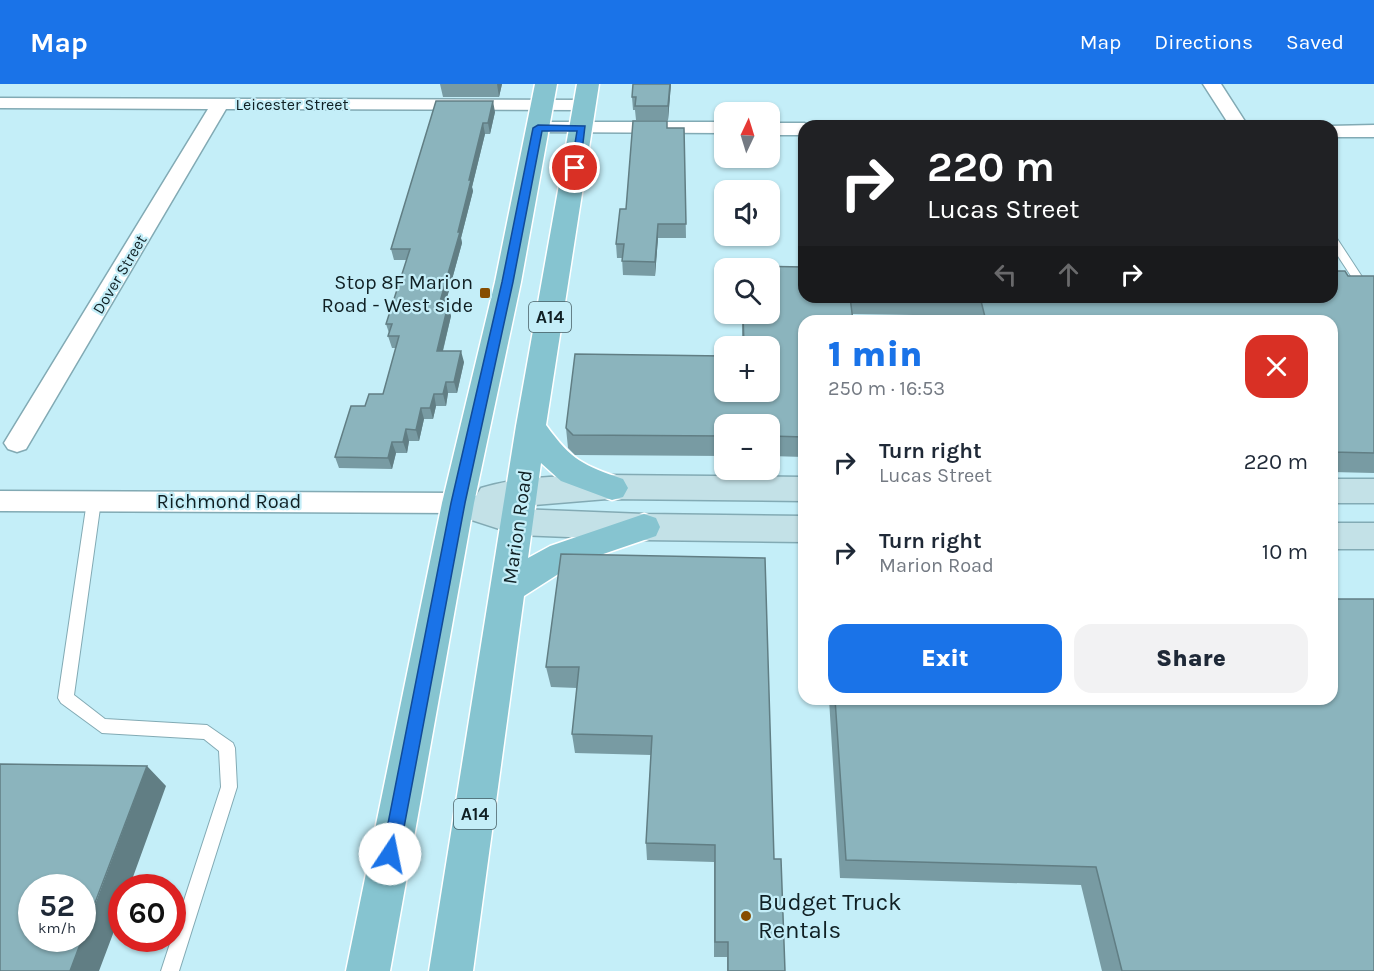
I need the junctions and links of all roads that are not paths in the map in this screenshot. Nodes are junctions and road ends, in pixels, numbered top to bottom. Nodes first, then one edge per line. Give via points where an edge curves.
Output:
1 (1212, 84) edge
2 (0, 103) edge
3 (220, 104) junction
4 (542, 106) edge
5 (585, 106) edge
6 (1235, 120) edge
7 (714, 126) edge
8 (780, 129) edge
9 (798, 129) edge
10 (1338, 131) edge
11 (1374, 131) edge
12 (1338, 248) edge
13 (1374, 303) edge
14 (531, 426) junction
15 (17, 443) dead end
16 (612, 488) junction
17 (798, 489) edge
18 (1338, 491) edge
19 (1374, 491) edge
20 (0, 501) edge
21 (94, 501) junction
22 (458, 503) junction
23 (520, 507) junction
24 (644, 527) junction
25 (798, 529) edge
26 (1338, 536) edge
27 (1374, 536) edge
28 (509, 586) junction
29 (170, 971) edge
30 (368, 971) edge
31 (451, 971) edge

1 - 6 street
2 - 3 street, Leicester Street
3 - 4 street, Leicester Street
3 - 15 street, Dover Street
4 - 5 street, Leicester Street
4 - 22 main road, A14 via 508,282
5 - 7 street, Leicester Street
5 - 14 main road, Marion Road / A14
8 - 9 street
10 - 11 street
12 - 13 lane
14 - 16 main road via 550,453 572,473
14 - 23 main road, Marion Road / A14
16 - 17 main road, Richmond Road
16 - 23 main road, Richmond Road
18 - 19 main road
20 - 21 street, Richmond Road
21 - 22 street, Richmond Road
21 - 29 lane via 66,698 102,726 207,732 227,748 229,787
22 - 23 main road, Richmond Road
22 - 30 main road, A14
23 - 24 main road, Richmond Road
23 - 28 main road, Marion Road / A14
24 - 25 main road, Richmond Road
24 - 28 main road via 562,555
26 - 27 main road
28 - 31 main road, Marion Road / A14

